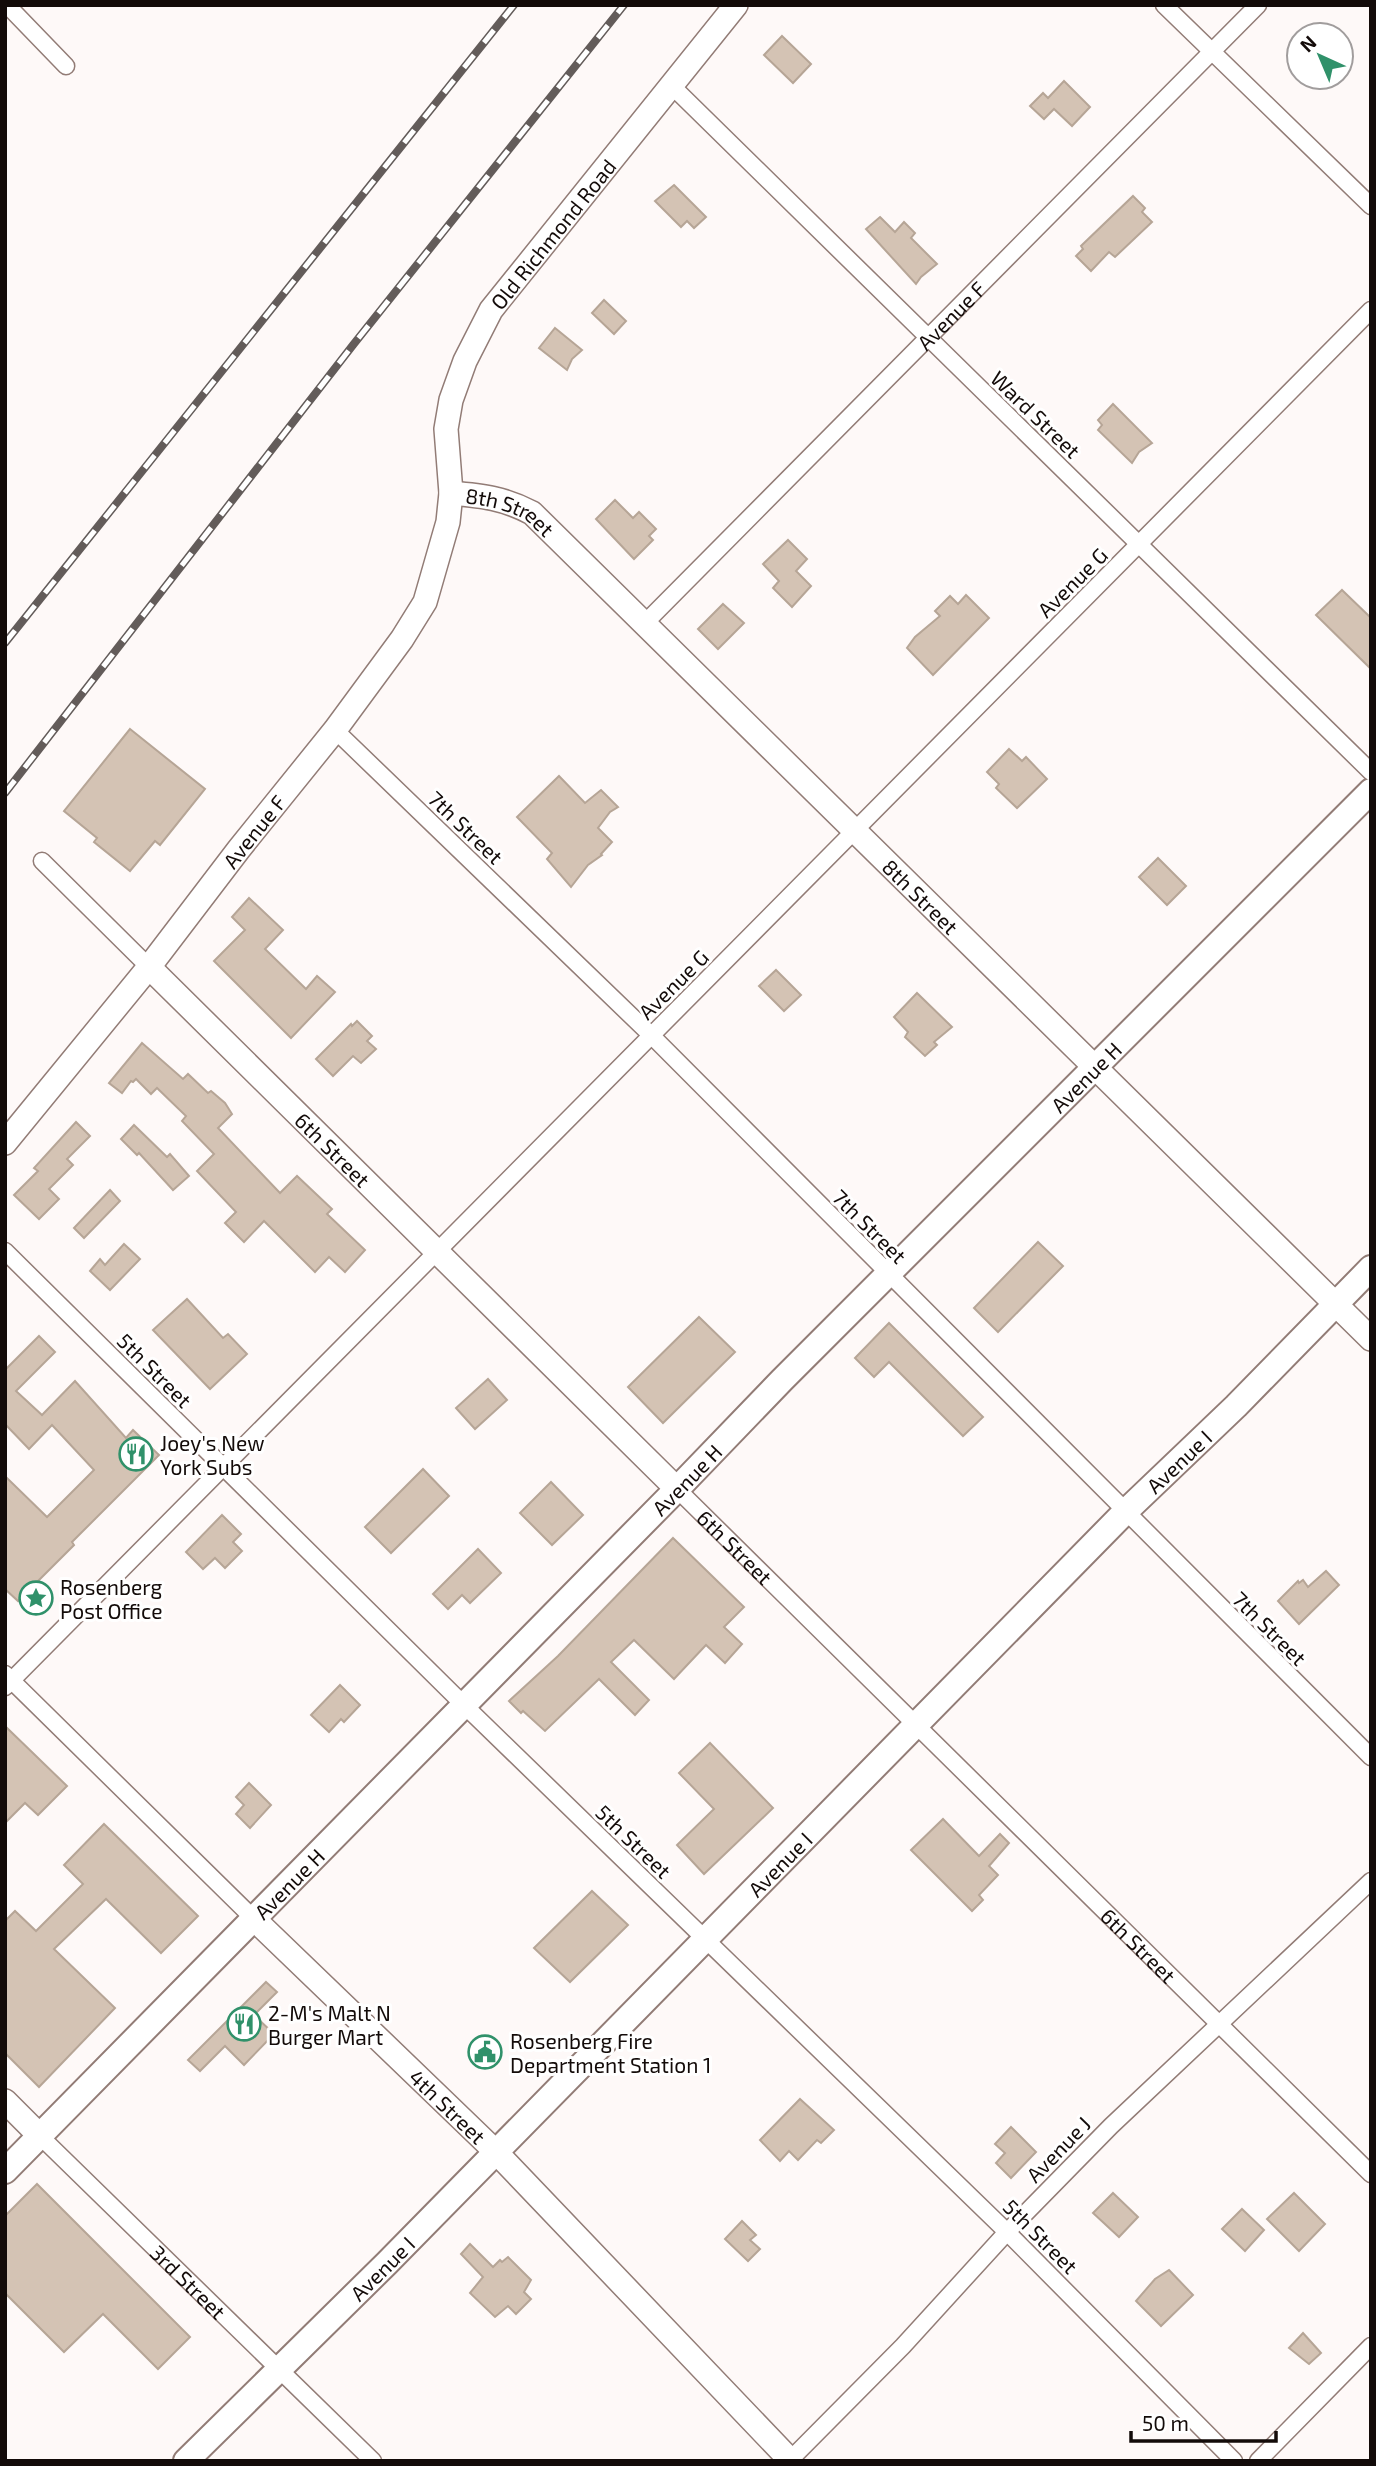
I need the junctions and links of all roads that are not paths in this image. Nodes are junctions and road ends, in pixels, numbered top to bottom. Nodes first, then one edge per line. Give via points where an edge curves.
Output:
1 (7, 5) edge
2 (736, 5) edge
3 (1164, 5) edge
4 (1258, 5) edge
5 (1212, 51) junction
6 (66, 66) dead end
7 (671, 85) junction
8 (1371, 206) edge
9 (1371, 310) edge
10 (928, 337) junction
11 (452, 493) junction
12 (1139, 544) junction
13 (645, 623) junction
14 (335, 730) junction
15 (1371, 772) edge
16 (1371, 791) edge
17 (855, 831) junction
18 (41, 861) dead end
19 (149, 967) junction
20 (652, 1036) junction
21 (1095, 1067) junction
22 (5, 1143) edge
23 (5, 1251) edge
24 (437, 1252) junction
25 (1371, 1268) edge
26 (888, 1275) junction
27 (1336, 1305) junction
28 (1371, 1339) edge
29 (224, 1467) junction
30 (677, 1489) junction
31 (1125, 1512) junction
32 (7, 1681) edge
33 (464, 1705) junction
34 (917, 1726) junction
35 (1371, 1757) edge
36 (1371, 1881) edge
37 (253, 1918) junction
38 (705, 1940) junction
39 (1220, 2025) junction
40 (5, 2101) edge
41 (40, 2136) junction
42 (495, 2151) junction
43 (5, 2171) edge
44 (1371, 2174) edge
45 (1007, 2232) junction
46 (1371, 2346) edge
47 (280, 2369) junction
48 (790, 2460) edge
49 (187, 2461) edge
50 (373, 2461) edge
51 (1234, 2461) edge
52 (1258, 2461) edge

1 - 6 street
2 - 7 street, Old Richmond Road
3 - 5 street
4 - 5 street, Avenue F
5 - 8 street
5 - 10 street, Avenue F
7 - 10 street, Ward Street
7 - 11 street, Old Richmond Road via 491,310 451,400 446,429
9 - 12 street, Avenue G
10 - 12 street, Ward Street
10 - 13 street, Avenue F
11 - 13 street, 8th Street via 510,501 532,513
11 - 14 street, Avenue F via 425,602
12 - 15 street, Ward Street
12 - 17 street, Avenue G
13 - 17 street, 8th Street
14 - 19 street, Avenue F
14 - 20 street, 7th Street
16 - 21 main road, Avenue H
17 - 20 street, Avenue G
17 - 21 street, 8th Street
18 - 19 street, 6th Street
19 - 22 street, Avenue F
19 - 24 street, 6th Street
20 - 24 street, Avenue G
20 - 26 street, 7th Street
21 - 26 main road, Avenue H
21 - 27 street, 8th Street
23 - 29 street, 5th Street
24 - 29 street, Avenue G
24 - 30 street, 6th Street
25 - 27 main road, Avenue I
26 - 30 main road, Avenue H
26 - 31 street, 7th Street
27 - 28 street, 8th Street
27 - 31 main road, Avenue I
29 - 32 street, Avenue G
29 - 33 street, 5th Street
30 - 33 main road, Avenue H
30 - 34 street, 6th Street
31 - 34 main road, Avenue I
31 - 35 street, 7th Street
32 - 37 street, 4th Street
33 - 37 main road, Avenue H
33 - 38 street, 5th Street
34 - 38 main road, Avenue I
34 - 39 street, 6th Street
36 - 39 street, Avenue J
37 - 41 main road, Avenue H
37 - 42 street, 4th Street
38 - 42 main road, Avenue I
38 - 45 street, 5th Street
39 - 44 street, 6th Street
39 - 45 street, Avenue J via 1111,2126
40 - 41 street, 3rd Street
41 - 43 main road, Avenue H
41 - 47 street, 3rd Street
42 - 47 main road, Avenue I
42 - 48 street, 4th Street
45 - 48 street, Avenue J
45 - 51 street, 5th Street
46 - 52 street
47 - 49 main road, Avenue I
47 - 50 street, 3rd Street

